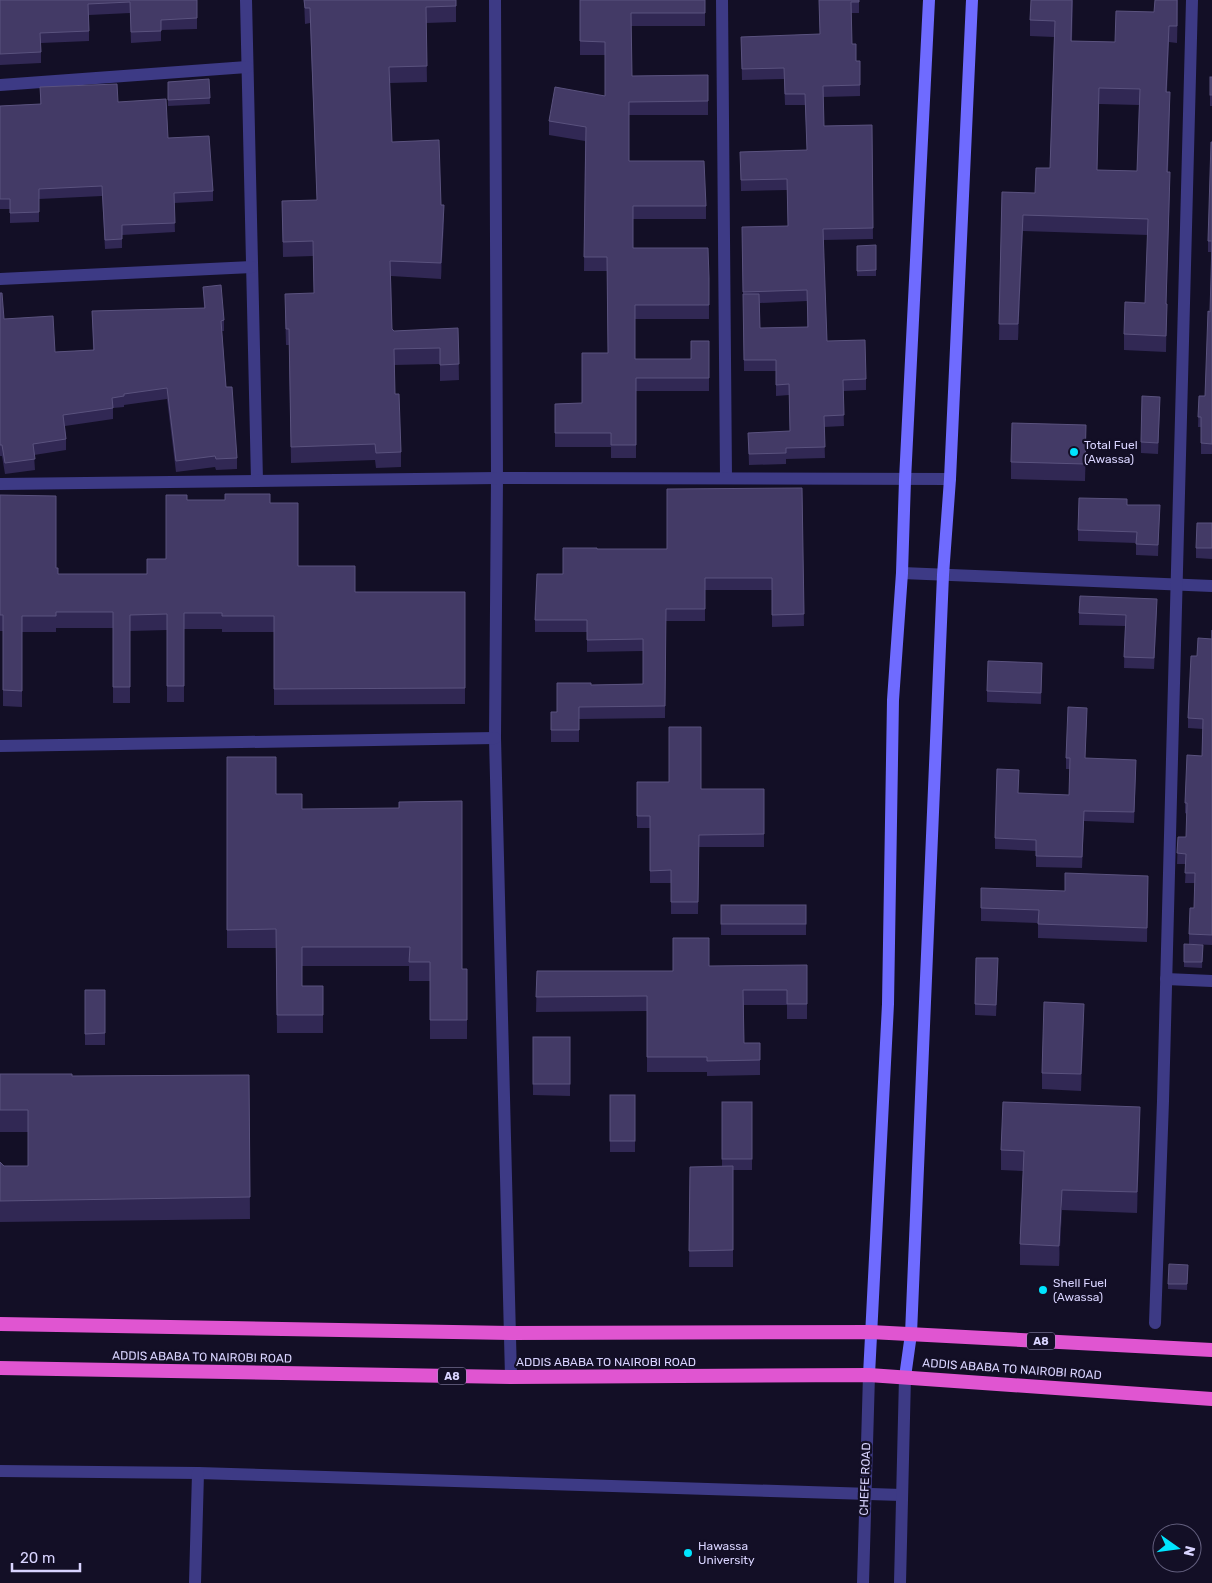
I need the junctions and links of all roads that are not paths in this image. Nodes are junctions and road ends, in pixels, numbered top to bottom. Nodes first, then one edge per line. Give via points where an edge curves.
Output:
1 (246, 0) edge
2 (495, 0) edge
3 (722, 0) edge
4 (929, 0) edge
5 (972, 0) edge
6 (1192, 0) edge
7 (247, 67) junction
8 (0, 85) edge
9 (252, 267) junction
10 (0, 279) edge
11 (726, 477) junction
12 (497, 478) junction
13 (950, 479) junction
14 (904, 480) junction
15 (257, 481) junction
16 (0, 484) edge
17 (902, 573) junction
18 (943, 575) junction
19 (1176, 584) junction
20 (1212, 586) edge
21 (495, 738) junction
22 (0, 746) edge
23 (1166, 979) junction
24 (1212, 981) edge
25 (1155, 1322) dead end
26 (0, 1324) edge
27 (870, 1332) junction
28 (510, 1333) junction
29 (911, 1334) junction
30 (1212, 1350) edge
31 (0, 1368) edge
32 (869, 1376) junction
33 (511, 1377) junction
34 (905, 1377) junction
35 (1212, 1399) edge
36 (0, 1471) edge
37 (198, 1473) junction
38 (865, 1494) junction
39 (902, 1495) junction
40 (196, 1583) edge
41 (863, 1583) edge
42 (900, 1583) edge

1 - 7 street
2 - 12 street
3 - 11 street
4 - 14 main road
5 - 13 main road
6 - 19 street
7 - 8 street
7 - 9 street
9 - 10 street
9 - 15 street
11 - 12 street
11 - 14 street
12 - 15 street
12 - 21 street
13 - 14 street
13 - 18 main road
14 - 17 main road
15 - 16 street
17 - 18 street
17 - 27 main road via 893,700 888,1004
18 - 19 street
18 - 29 main road
19 - 20 street
19 - 23 street
21 - 22 street
21 - 28 street
23 - 24 street
23 - 25 street
26 - 28 highway, A8
27 - 28 highway, A8
27 - 29 highway, A8
27 - 32 main road
28 - 33 street
29 - 30 highway, A8
29 - 34 main road
31 - 33 highway, ADDIS ABABA TO NAIROBI ROAD / A8
32 - 33 highway, ADDIS ABABA TO NAIROBI ROAD / A8
32 - 34 highway, ADDIS ABABA TO NAIROBI ROAD / A8
32 - 38 street, CHEFE ROAD
34 - 35 highway, ADDIS ABABA TO NAIROBI ROAD / A8
34 - 39 street
36 - 37 street
37 - 38 street
37 - 40 street
38 - 39 street
38 - 41 street, CHEFE ROAD
39 - 42 street

